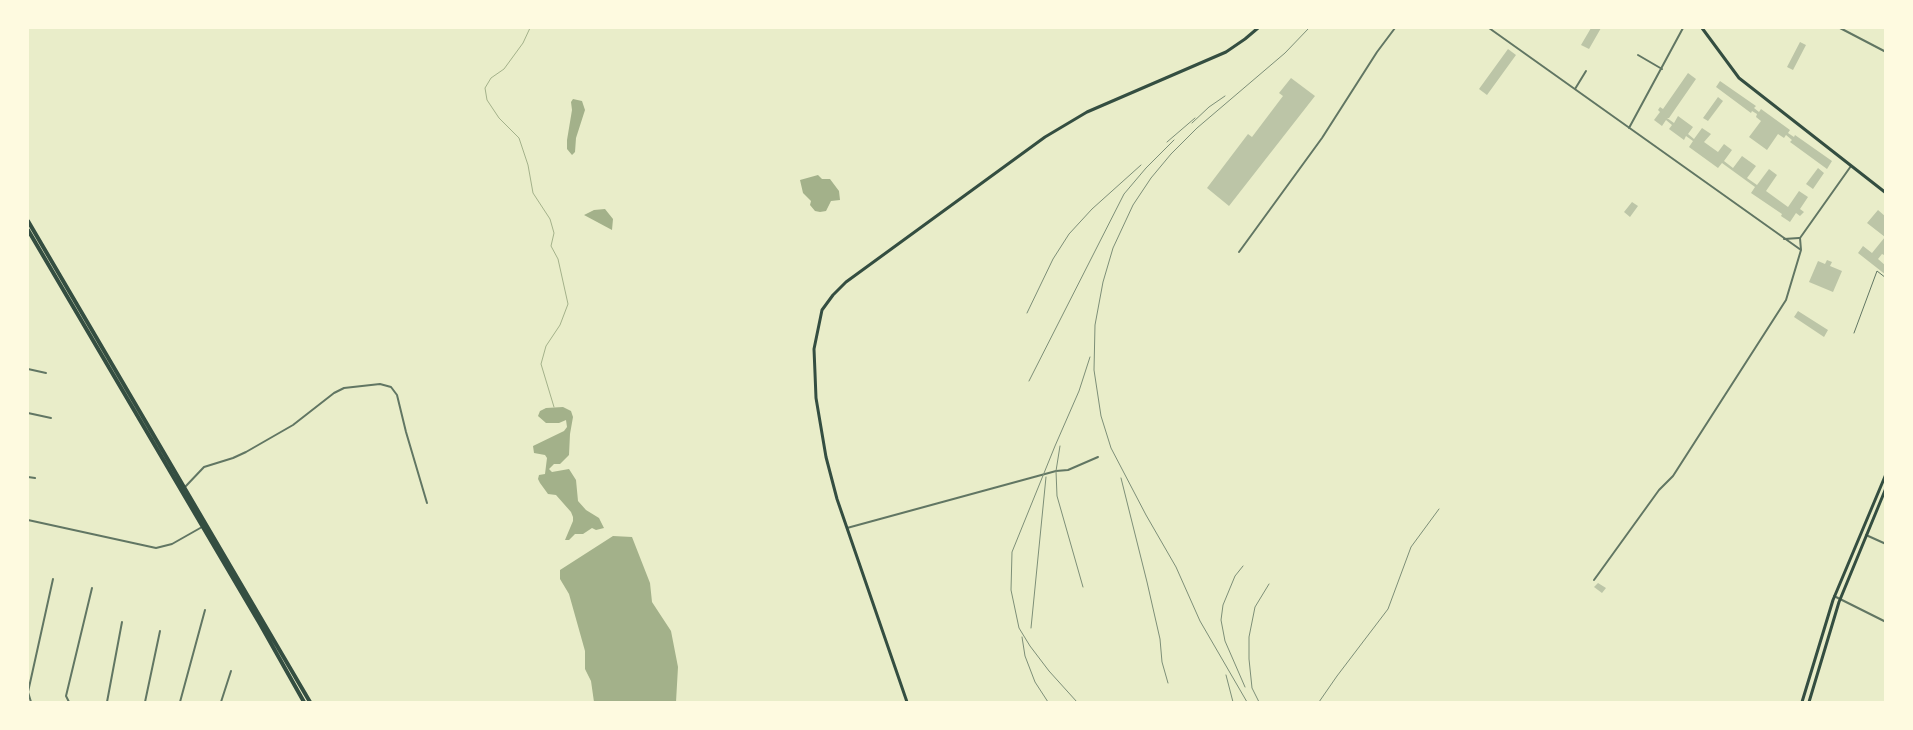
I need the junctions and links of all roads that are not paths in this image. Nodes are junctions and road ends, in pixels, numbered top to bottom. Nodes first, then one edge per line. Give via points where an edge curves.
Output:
1 (1258, 28) edge
2 (1395, 28) edge
3 (1489, 28) edge
4 (1683, 28) edge
5 (1702, 28) edge
6 (1840, 28) edge
7 (1886, 52) edge
8 (1638, 55) dead end
9 (1662, 69) junction
10 (1586, 71) dead end
11 (1574, 89) junction
12 (1629, 128) junction
13 (1852, 166) junction
14 (1886, 192) edge
15 (28, 221) edge
16 (28, 230) edge
17 (1800, 238) junction
18 (1784, 239) junction
19 (1801, 250) junction
20 (1239, 252) dead end
21 (1886, 278) edge
22 (1854, 333) dead end
23 (28, 369) edge
24 (46, 373) dead end
25 (28, 413) edge
26 (51, 418) dead end
27 (1098, 458) dead end
28 (1886, 474) edge
29 (28, 477) edge
30 (35, 478) dead end
31 (184, 488) junction
32 (1886, 488) edge
33 (1884, 497) edge
34 (427, 503) dead end
35 (28, 520) edge
36 (202, 527) junction
37 (847, 528) junction
38 (1866, 535) junction
39 (1886, 544) edge
40 (53, 579) dead end
41 (1594, 580) dead end
42 (92, 588) dead end
43 (1834, 596) junction
44 (1840, 598) junction
45 (205, 610) dead end
46 (122, 622) dead end
47 (1886, 622) edge
48 (160, 631) dead end
49 (231, 671) dead end
50 (31, 702) edge
51 (69, 702) edge
52 (106, 702) edge
53 (145, 702) edge
54 (180, 702) edge
55 (221, 702) edge
56 (304, 702) edge
57 (310, 702) edge
58 (906, 702) edge
59 (1802, 702) edge
60 (1809, 702) edge

1 - 37 main road via 1226,52 1088,112 1045,137 833,295 822,310 814,349 816,398 826,458
2 - 20 street via 1376,52 1322,138
3 - 11 street
4 - 9 street
5 - 13 main road via 1740,78
6 - 7 street
8 - 9 street
9 - 12 street
10 - 11 street
11 - 12 street
12 - 18 street
13 - 14 main road
13 - 17 street
15 - 31 highway
16 - 36 highway
17 - 18 street
17 - 19 street
18 - 19 street
19 - 41 street via 1786,300 1674,476 1659,490
21 - 22 lane via 1878,271
23 - 24 street
25 - 26 street
27 - 37 street via 1068,470
28 - 43 main road
29 - 30 street
31 - 34 street via 204,467 246,452 293,425 334,393 344,388 380,384 391,387 397,395
31 - 57 highway
32 - 33 main road
33 - 38 main road
35 - 36 street via 152,548 172,544
36 - 56 highway
37 - 58 main road
38 - 39 street
38 - 44 main road
40 - 50 street via 28,692
42 - 51 street via 66,696
43 - 44 street
43 - 59 main road
44 - 47 street
44 - 60 main road
45 - 54 street
46 - 52 street
48 - 53 street
49 - 55 street

